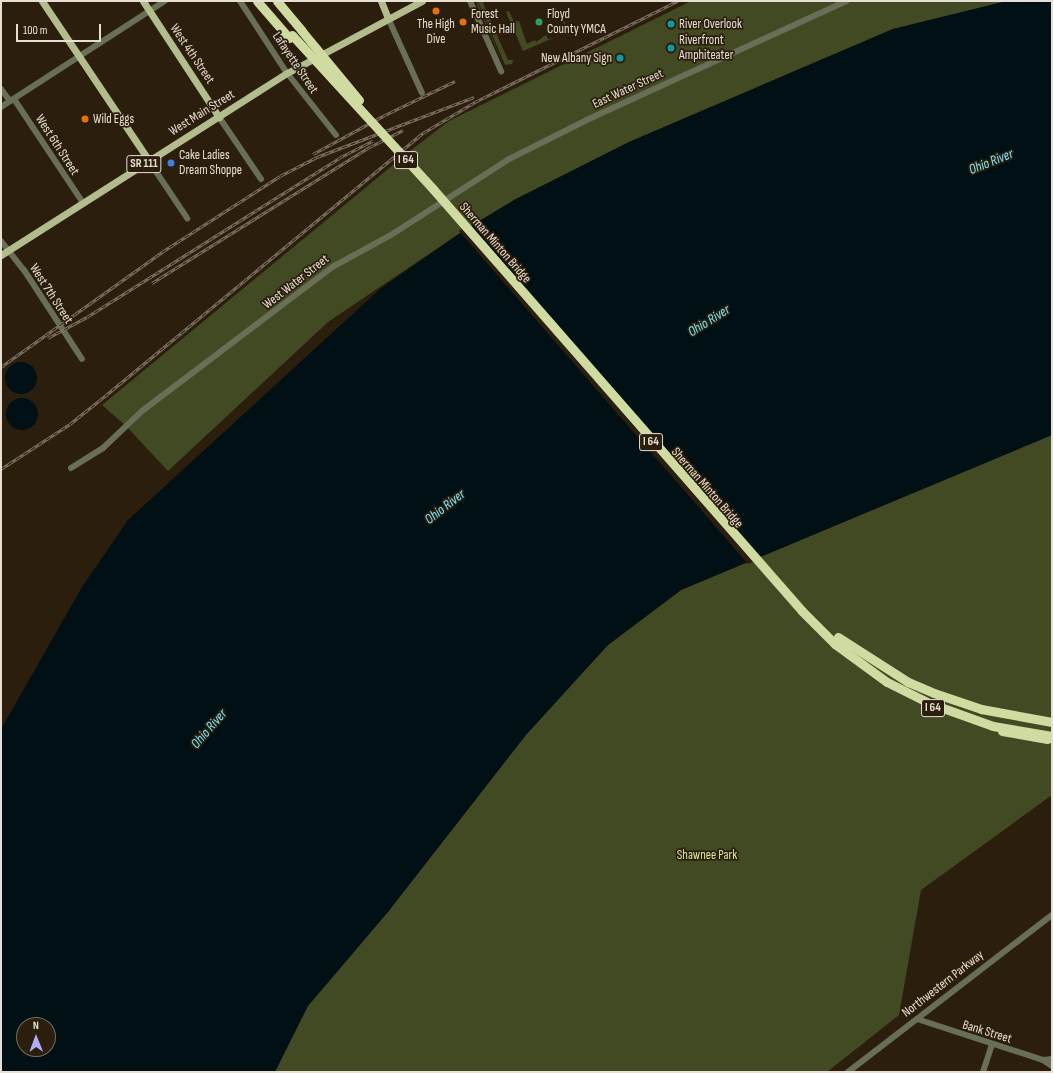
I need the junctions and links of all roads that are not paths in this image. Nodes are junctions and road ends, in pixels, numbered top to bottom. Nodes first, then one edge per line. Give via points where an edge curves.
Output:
1 (42, 1) edge
2 (143, 1) edge
3 (165, 1) edge
4 (240, 1) edge
5 (257, 1) edge
6 (262, 1) edge
7 (277, 1) edge
8 (381, 1) edge
9 (422, 1) edge
10 (470, 1) edge
11 (846, 1) edge
12 (150, 12) junction
13 (388, 18) junction
14 (290, 36) junction
15 (79, 56) junction
16 (501, 71) dead end
17 (287, 73) junction
18 (682, 76) junction
19 (680, 84) dead end
20 (1, 89) edge
21 (422, 93) dead end
22 (12, 100) junction
23 (1, 107) edge
24 (219, 117) junction
25 (336, 135) dead end
26 (551, 138) joint
27 (149, 161) junction
28 (261, 179) dead end
29 (83, 203) junction
30 (187, 218) dead end
31 (1, 241) edge
32 (9, 250) junction
33 (1, 255) edge
34 (82, 359) dead end
35 (71, 468) dead end
36 (1052, 722) edge
37 (1052, 736) edge
38 (1052, 740) edge
39 (1052, 915) edge
40 (917, 1019) junction
41 (992, 1045) junction
42 (1052, 1059) edge
43 (1043, 1060) junction
44 (1052, 1066) edge
45 (848, 1072) edge
46 (983, 1072) edge

1 - 15 main road
2 - 12 main road, West 4th Street
3 - 12 street
4 - 17 street, Lafayette Street
5 - 14 highway, I 64
6 - 14 highway
7 - 36 highway, Sherman Minton Bridge / I 64, bridge via 434,193 750,558 799,607 849,646 908,682 981,710
8 - 13 main road
9 - 13 main road, West Main Street / SR 111
10 - 16 street
11 - 18 street, East Water Street
12 - 15 street
12 - 24 main road, West 4th Street
13 - 17 main road, West Main Street / SR 111
13 - 21 street
14 - 37 highway, bridge via 433,188 802,611 835,644 887,682 928,703 992,726
14 - 38 highway, Sherman Minton Bridge / I 64, bridge via 394,146 747,555 829,643 862,669 916,701 976,725
15 - 22 street
15 - 27 main road
17 - 24 main road, West Main Street / SR 111
17 - 25 street, Lafayette Street
18 - 19 street
18 - 26 street, East Water Street
20 - 22 street, West 6th Street
22 - 23 street
22 - 29 street, West 6th Street
24 - 27 main road, West Main Street / SR 111
24 - 28 street, West 4th Street
26 - 35 street, West Water Street via 524,151 391,235 334,266 142,411 103,448
27 - 29 main road, West Main Street / SR 111
27 - 30 street
29 - 32 main road, West Main Street / SR 111
31 - 32 street, West 7th Street
32 - 33 main road, West Main Street / SR 111
32 - 34 street, West 7th Street
39 - 40 street, Northwestern Parkway
40 - 41 street, Bank Street
40 - 45 street, Northwestern Parkway
41 - 43 street, Bank Street
41 - 46 street
42 - 43 street, Bank Street
43 - 44 street

